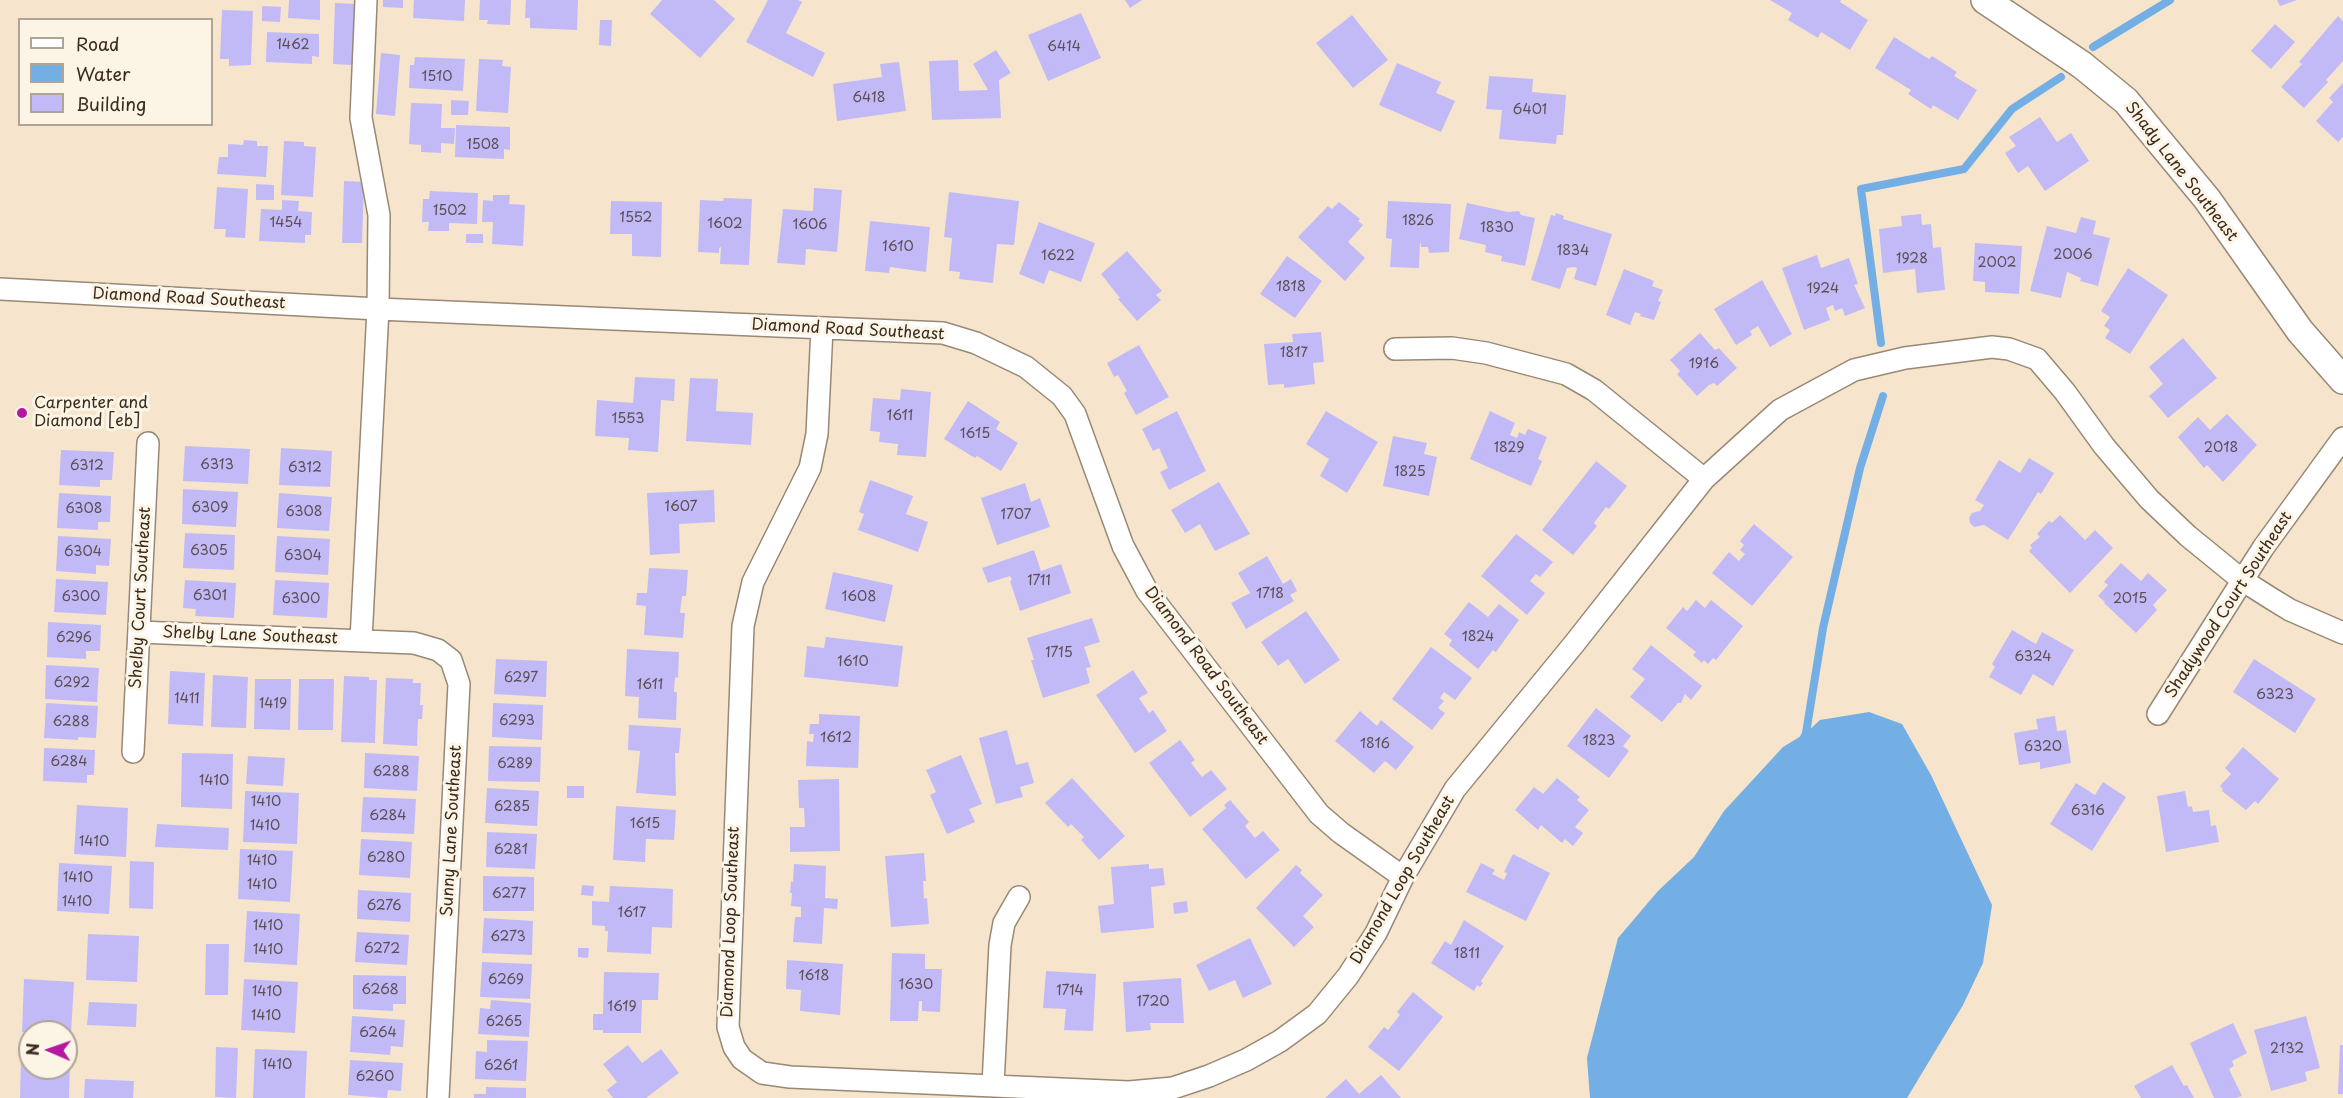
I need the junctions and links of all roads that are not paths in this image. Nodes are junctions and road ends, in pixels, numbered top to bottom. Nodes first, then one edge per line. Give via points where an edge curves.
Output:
1 (366, 0) edge
2 (1985, 0) edge
3 (0, 289) edge
4 (378, 309) junction
5 (822, 328) junction
6 (1395, 350) dead end
7 (2343, 380) edge
8 (2343, 438) edge
9 (148, 444) dead end
10 (1704, 479) junction
11 (2242, 580) junction
12 (139, 632) junction
13 (2343, 633) edge
14 (361, 640) junction
15 (2158, 714) dead end
16 (133, 752) dead end
17 (1403, 877) junction
18 (1019, 897) dead end
19 (993, 1085) junction
20 (438, 1098) edge

1 - 4 street via 361,118 379,215
2 - 7 street, Shady Lane Southeast via 2082,65 2126,101 2207,199 2300,331
3 - 4 street, Diamond Road Southeast
4 - 5 street, Diamond Road Southeast
4 - 14 street
5 - 17 street, Diamond Road Southeast via 943,333 976,343 1026,367 1062,396 1075,414 1123,546 1147,591 1319,814
5 - 19 street, Diamond Loop Southeast via 817,434 810,468 753,582 743,626 728,1027 742,1059 762,1073
6 - 10 street via 1452,348 1566,374 1594,390
8 - 11 street, Shadywood Court Southeast
9 - 12 street, Shelby Court Southeast
10 - 11 street, Diamond Loop Southeast via 1780,410 1854,370 1952,351 2009,349 2037,359 2149,500
10 - 17 street, Diamond Loop Southeast via 1455,789
11 - 13 street, Diamond Loop Southeast via 2290,610
11 - 15 street, Shadywood Court Southeast
12 - 14 street, Shelby Lane Southeast
12 - 16 street, Shelby Court Southeast
14 - 20 street, Sunny Lane Southeast via 414,643 438,650 451,660 459,684
17 - 19 street, Diamond Loop Southeast via 1376,933 1317,1014 1246,1060 1173,1088 1129,1092
18 - 19 street via 1004,923 1000,945

